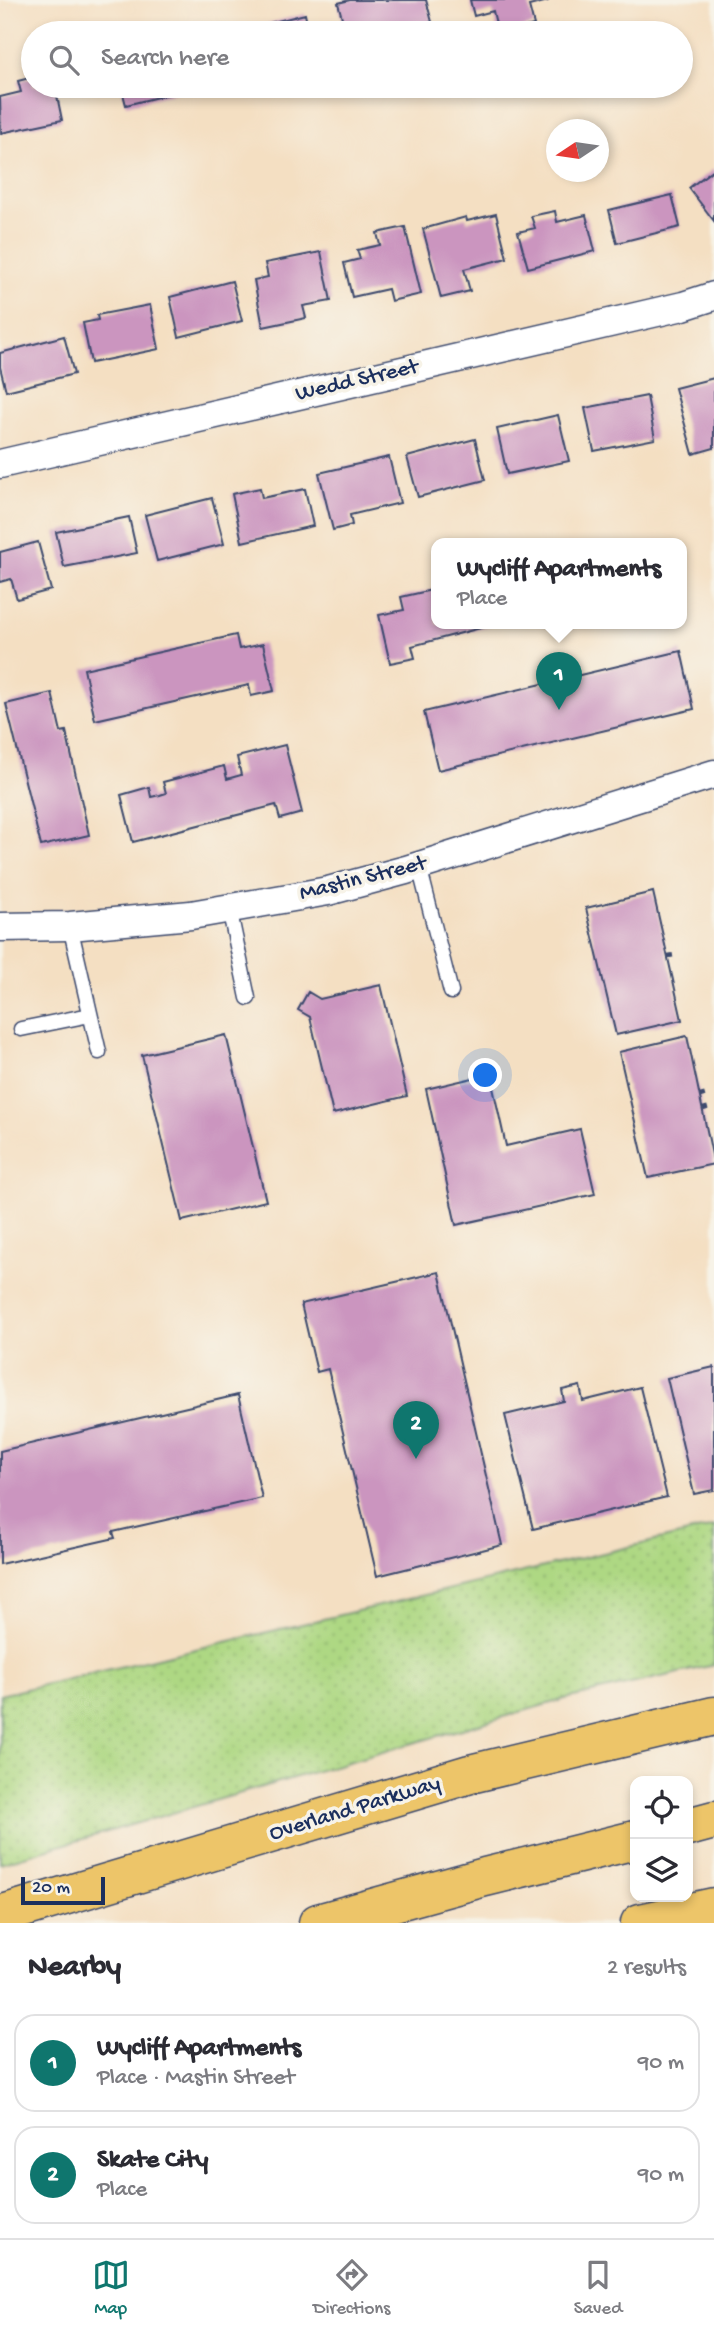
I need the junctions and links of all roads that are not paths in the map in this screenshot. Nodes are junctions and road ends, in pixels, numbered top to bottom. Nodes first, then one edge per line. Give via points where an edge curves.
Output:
1 (714, 296) edge
2 (0, 464) edge
3 (714, 774) edge
4 (419, 866) junction
5 (229, 908) junction
6 (70, 926) junction
7 (0, 927) edge
8 (451, 992) dead end
9 (247, 998) dead end
10 (90, 1015) junction
11 (20, 1030) dead end
12 (99, 1052) dead end
13 (714, 1716) edge
14 (714, 1820) edge
15 (693, 1826) edge
16 (630, 1841) edge
17 (714, 1908) edge
18 (0, 1915) edge
19 (318, 1923) edge
20 (641, 1923) edge

1 - 2 street, Wedd Street
3 - 4 street, Mastin Street
4 - 5 street, Mastin Street via 328,891
4 - 8 lane
5 - 6 street, Mastin Street
5 - 9 lane
6 - 7 street, Mastin Street
6 - 10 lane
10 - 11 lane
10 - 12 lane
13 - 18 highway, Overland Parkway via 470,1774
14 - 15 highway
16 - 19 highway
17 - 20 highway

